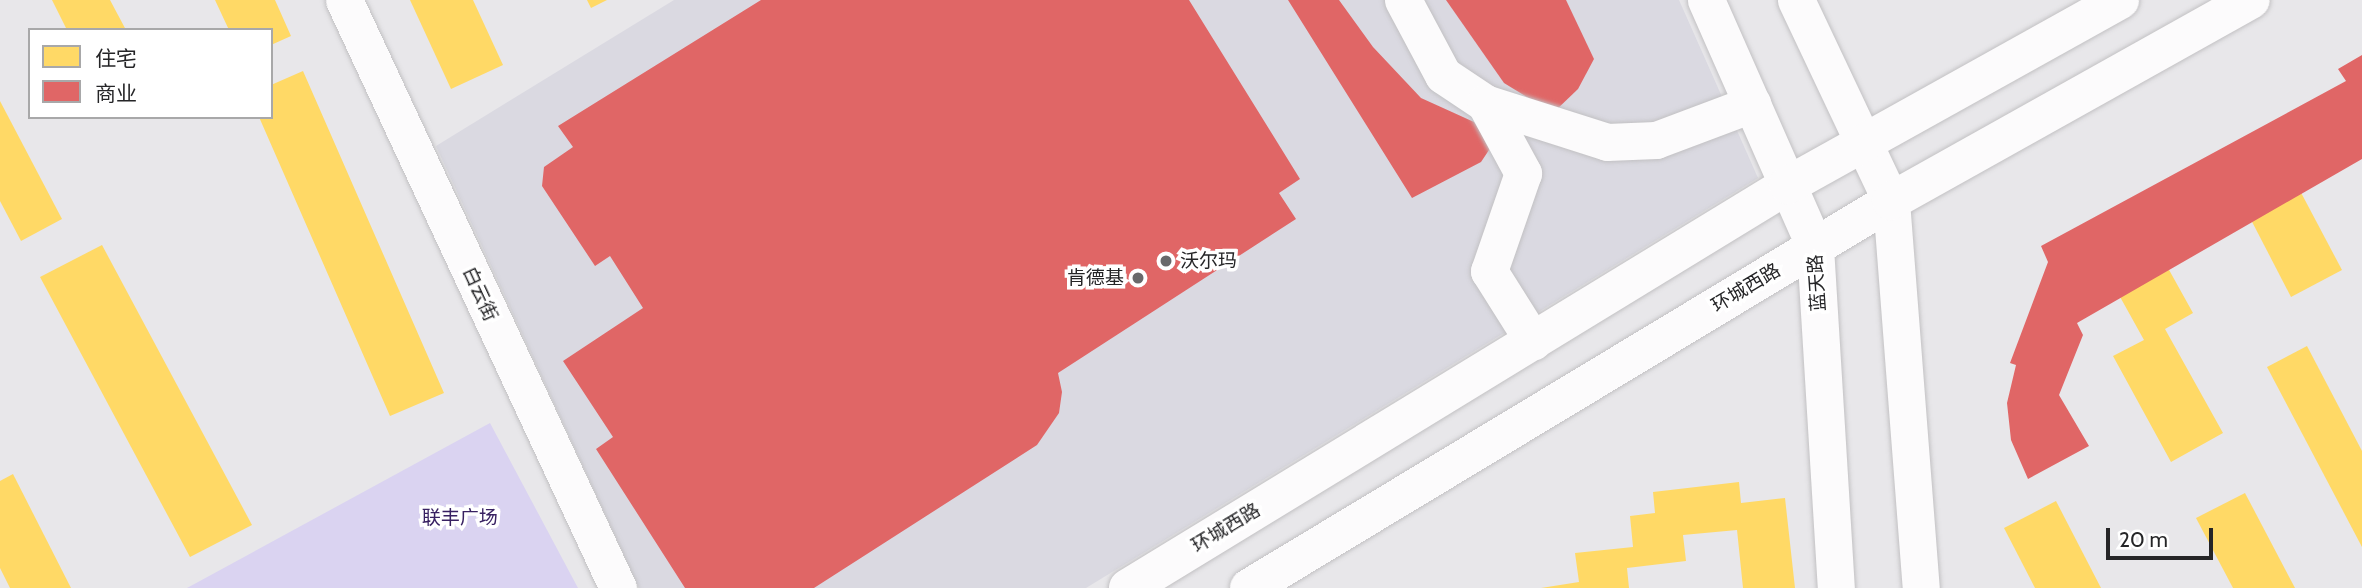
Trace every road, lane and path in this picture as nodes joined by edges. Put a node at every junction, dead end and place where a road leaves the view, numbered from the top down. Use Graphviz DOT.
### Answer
graph roads {
  1 [pos="344,0"];
  2 [pos="1404,0"];
  3 [pos="1706,0"];
  4 [pos="1796,0"];
  5 [pos="2120,0"];
  6 [pos="2250,0"];
  7 [pos="1485,103"];
  8 [pos="1752,104"];
  9 [pos="1864,143"];
  10 [pos="1788,185"];
  11 [pos="1891,201"];
  12 [pos="1815,247"];
  13 [pos="1533,341"];
  14 [pos="618,588"];
  15 [pos="1128,588"];
  16 [pos="1249,588"];
  17 [pos="1836,588"];
  18 [pos="1921,588"];
  1 -- 14 [label="street, 白云街"];
  2 -- 7 [label="street"];
  3 -- 8 [label="street, 蓝天路"];
  4 -- 9 [label="street"];
  5 -- 9 [label="main road, 环城西路"];
  6 -- 11 [label="main road, 环城西路"];
  7 -- 8 [label="street"];
  7 -- 13 [label="street"];
  8 -- 10 [label="street, 蓝天路"];
  9 -- 10 [label="main road, 环城西路"];
  9 -- 11 [label="street"];
  10 -- 12 [label="street, 蓝天路"];
  10 -- 13 [label="main road, 环城西路"];
  11 -- 12 [label="main road, 环城西路"];
  11 -- 18 [label="street"];
  12 -- 16 [label="main road, 环城西路"];
  12 -- 17 [label="street, 蓝天路"];
  13 -- 15 [label="main road, 环城西路"];
}
